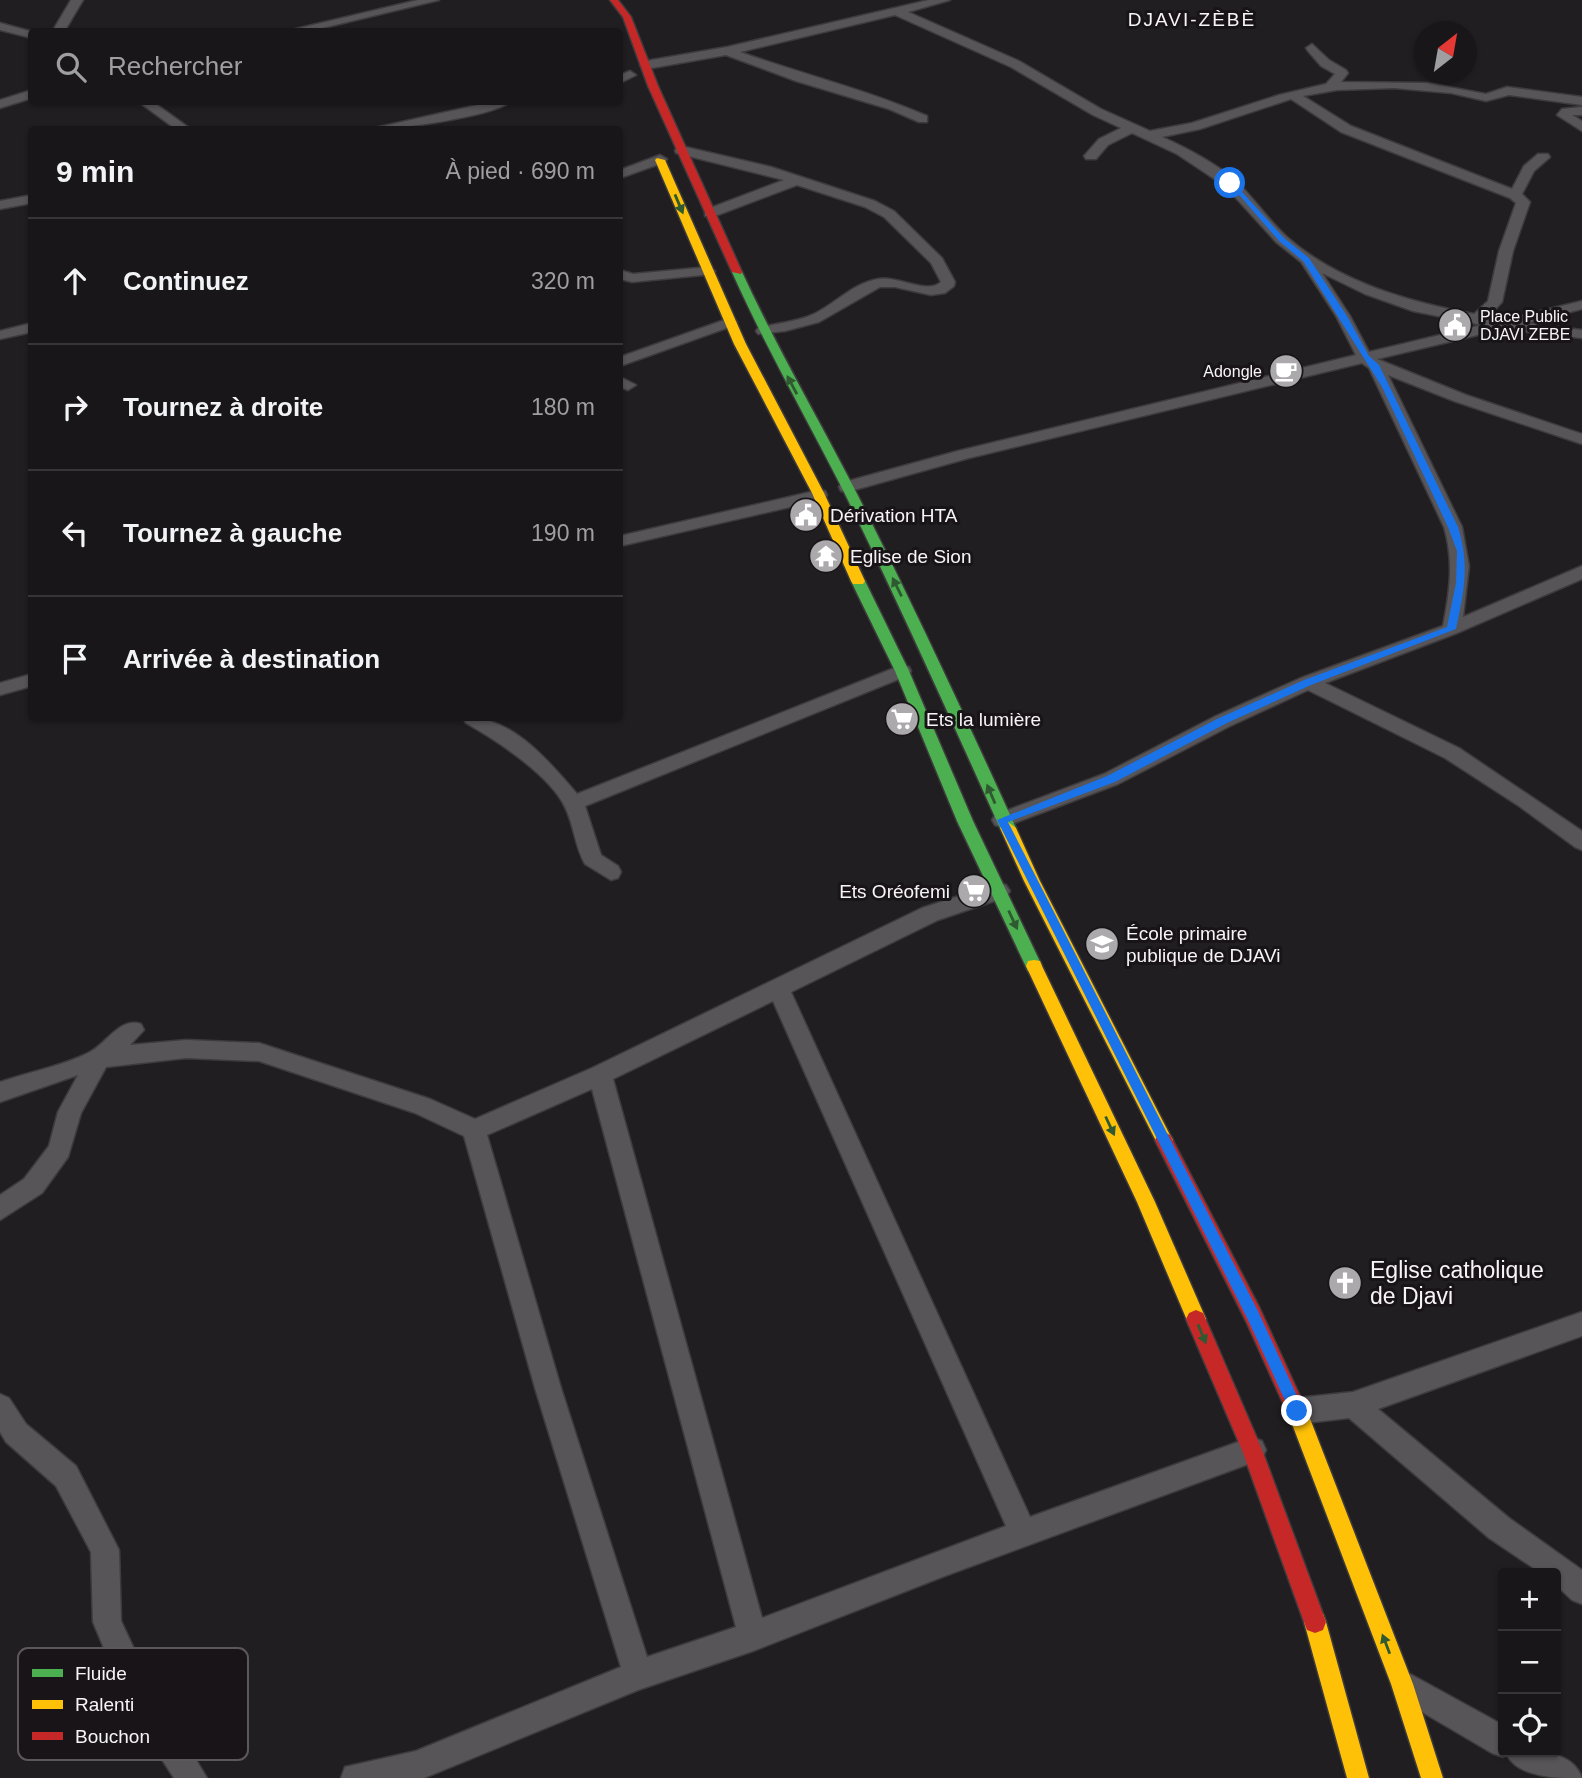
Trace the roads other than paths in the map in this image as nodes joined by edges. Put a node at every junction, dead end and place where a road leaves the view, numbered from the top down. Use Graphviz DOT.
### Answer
graph roads {
  1 [pos="77,0"];
  2 [pos="433,0"];
  3 [pos="614,0"];
  4 [pos="939,1"];
  5 [pos="896,11"];
  6 [pos="923,23"];
  7 [pos="0,26"];
  8 [pos="60,28"];
  9 [pos="306,28"];
  10 [pos="28,34"];
  11 [pos="1312,48"];
  12 [pos="727,51"];
  13 [pos="623,57"];
  14 [pos="646,65"];
  15 [pos="625,77"];
  16 [pos="1330,87"];
  17 [pos="637,94"];
  18 [pos="28,95"];
  19 [pos="1294,96"];
  20 [pos="0,104"];
  21 [pos="1582,104"];
  22 [pos="149,105"];
  23 [pos="492,105"];
  24 [pos="923,120"];
  25 [pos="180,126"];
  26 [pos="393,126"];
  27 [pos="1133,127"];
  28 [pos="1582,127"];
  29 [pos="1151,135"];
  30 [pos="681,150"];
  31 [pos="657,152"];
  32 [pos="1091,156"];
  33 [pos="1544,157"];
  34 [pos="623,172"];
  35 [pos="797,180"];
  36 [pos="1515,195"];
  37 [pos="28,200"];
  38 [pos="0,205"];
  39 [pos="710,213"];
  40 [pos="1306,259"];
  41 [pos="708,271"];
  42 [pos="624,277"];
  43 [pos="1582,305"];
  44 [pos="1478,319"];
  45 [pos="730,322"];
  46 [pos="1502,324"];
  47 [pos="28,328"];
  48 [pos="763,331"];
  49 [pos="1582,334"];
  50 [pos="0,335"];
  51 [pos="623,361"];
  52 [pos="1370,361"];
  53 [pos="1582,439"];
  54 [pos="847,487"];
  55 [pos="819,495"];
  56 [pos="623,540"];
  57 [pos="1582,572"];
  58 [pos="1451,629"];
  59 [pos="902,671"];
  60 [pos="28,681"];
  61 [pos="1308,682"];
  62 [pos="0,689"];
  63 [pos="478,721"];
  64 [pos="574,803"];
  65 [pos="1002,820"];
  66 [pos="1582,842"];
  67 [pos="611,872"];
  68 [pos="999,891"];
  69 [pos="778,988"];
  70 [pos="133,1030"];
  71 [pos="99,1058"];
  72 [pos="600,1075"];
  73 [pos="0,1092"];
  74 [pos="474,1130"];
  75 [pos="0,1209"];
  76 [pos="1582,1324"];
  77 [pos="1353,1405"];
  78 [pos="0,1407"];
  79 [pos="1297,1411"];
  80 [pos="1252,1450"];
  81 [pos="1023,1534"];
  82 [pos="1582,1590"];
  83 [pos="753,1636"];
  84 [pos="118,1648"];
  85 [pos="638,1675"];
  86 [pos="1402,1684"];
  87 [pos="1498,1739"];
  88 [pos="1530,1757"];
  89 [pos="180,1760"];
  90 [pos="192,1778"];
  91 [pos="356,1778"];
  92 [pos="1359,1778"];
  93 [pos="1432,1778"];
  94 [pos="1567,1778"];
  1 -- 8 [label="street"];
  2 -- 9 [label="street"];
  3 -- 14 [label="main road"];
  4 -- 5 [label="street"];
  4 -- 6 [label="street"];
  5 -- 6 [label="street"];
  5 -- 12 [label="street"];
  6 -- 27 [label="street"];
  7 -- 10 [label="street"];
  11 -- 16 [label="street"];
  12 -- 14 [label="street"];
  12 -- 24 [label="street"];
  13 -- 15 [label="main road"];
  14 -- 30 [label="main road"];
  15 -- 17 [label="main road"];
  16 -- 19 [label="street"];
  16 -- 21 [label="street"];
  18 -- 20 [label="street"];
  19 -- 29 [label="street"];
  19 -- 36 [label="street"];
  21 -- 28 [label="street"];
  22 -- 25 [label="street"];
  23 -- 26 [label="street"];
  27 -- 29 [label="street"];
  27 -- 32 [label="street"];
  29 -- 40 [label="street"];
  30 -- 35 [label="street"];
  30 -- 39 [label="main road"];
  31 -- 34 [label="street"];
  31 -- 41 [label="main road, one-way"];
  33 -- 36 [label="street"];
  35 -- 39 [label="street"];
  35 -- 48 [label="street"];
  36 -- 44 [label="street"];
  37 -- 38 [label="street"];
  39 -- 48 [label="main road"];
  40 -- 44 [label="street"];
  40 -- 52 [label="street"];
  41 -- 42 [label="street"];
  41 -- 45 [label="main road"];
  43 -- 46 [label="street"];
  44 -- 46 [label="street"];
  45 -- 51 [label="street"];
  45 -- 55 [label="main road"];
  46 -- 49 [label="street"];
  46 -- 52 [label="street"];
  47 -- 50 [label="street"];
  54 -- 48 [label="main road, one-way"];
  52 -- 53 [label="street"];
  52 -- 54 [label="street"];
  52 -- 58 [label="street"];
  65 -- 54 [label="main road, one-way"];
  55 -- 56 [label="street"];
  55 -- 59 [label="main road"];
  57 -- 58 [label="street"];
  58 -- 61 [label="street"];
  59 -- 64 [label="street"];
  59 -- 68 [label="main road"];
  60 -- 62 [label="street"];
  61 -- 65 [label="street"];
  61 -- 66 [label="street"];
  63 -- 64 [label="street"];
  64 -- 67 [label="street"];
  65 -- 79 [label="main road"];
  68 -- 69 [label="street"];
  68 -- 80 [label="main road, one-way"];
  69 -- 72 [label="street"];
  69 -- 81 [label="street"];
  70 -- 71 [label="street"];
  71 -- 73 [label="street"];
  71 -- 74 [label="street"];
  71 -- 75 [label="street"];
  72 -- 74 [label="street"];
  72 -- 83 [label="street"];
  74 -- 85 [label="street"];
  76 -- 77 [label="street"];
  77 -- 79 [label="street"];
  77 -- 82 [label="street"];
  78 -- 84 [label="street"];
  86 -- 79 [label="main road, one-way"];
  80 -- 81 [label="street"];
  80 -- 92 [label="main road"];
  81 -- 83 [label="street"];
  83 -- 85 [label="street"];
  85 -- 91 [label="street"];
  86 -- 87 [label="street"];
  86 -- 93 [label="main road"];
  88 -- 94 [label="street"];
  89 -- 90 [label="street"];
}
